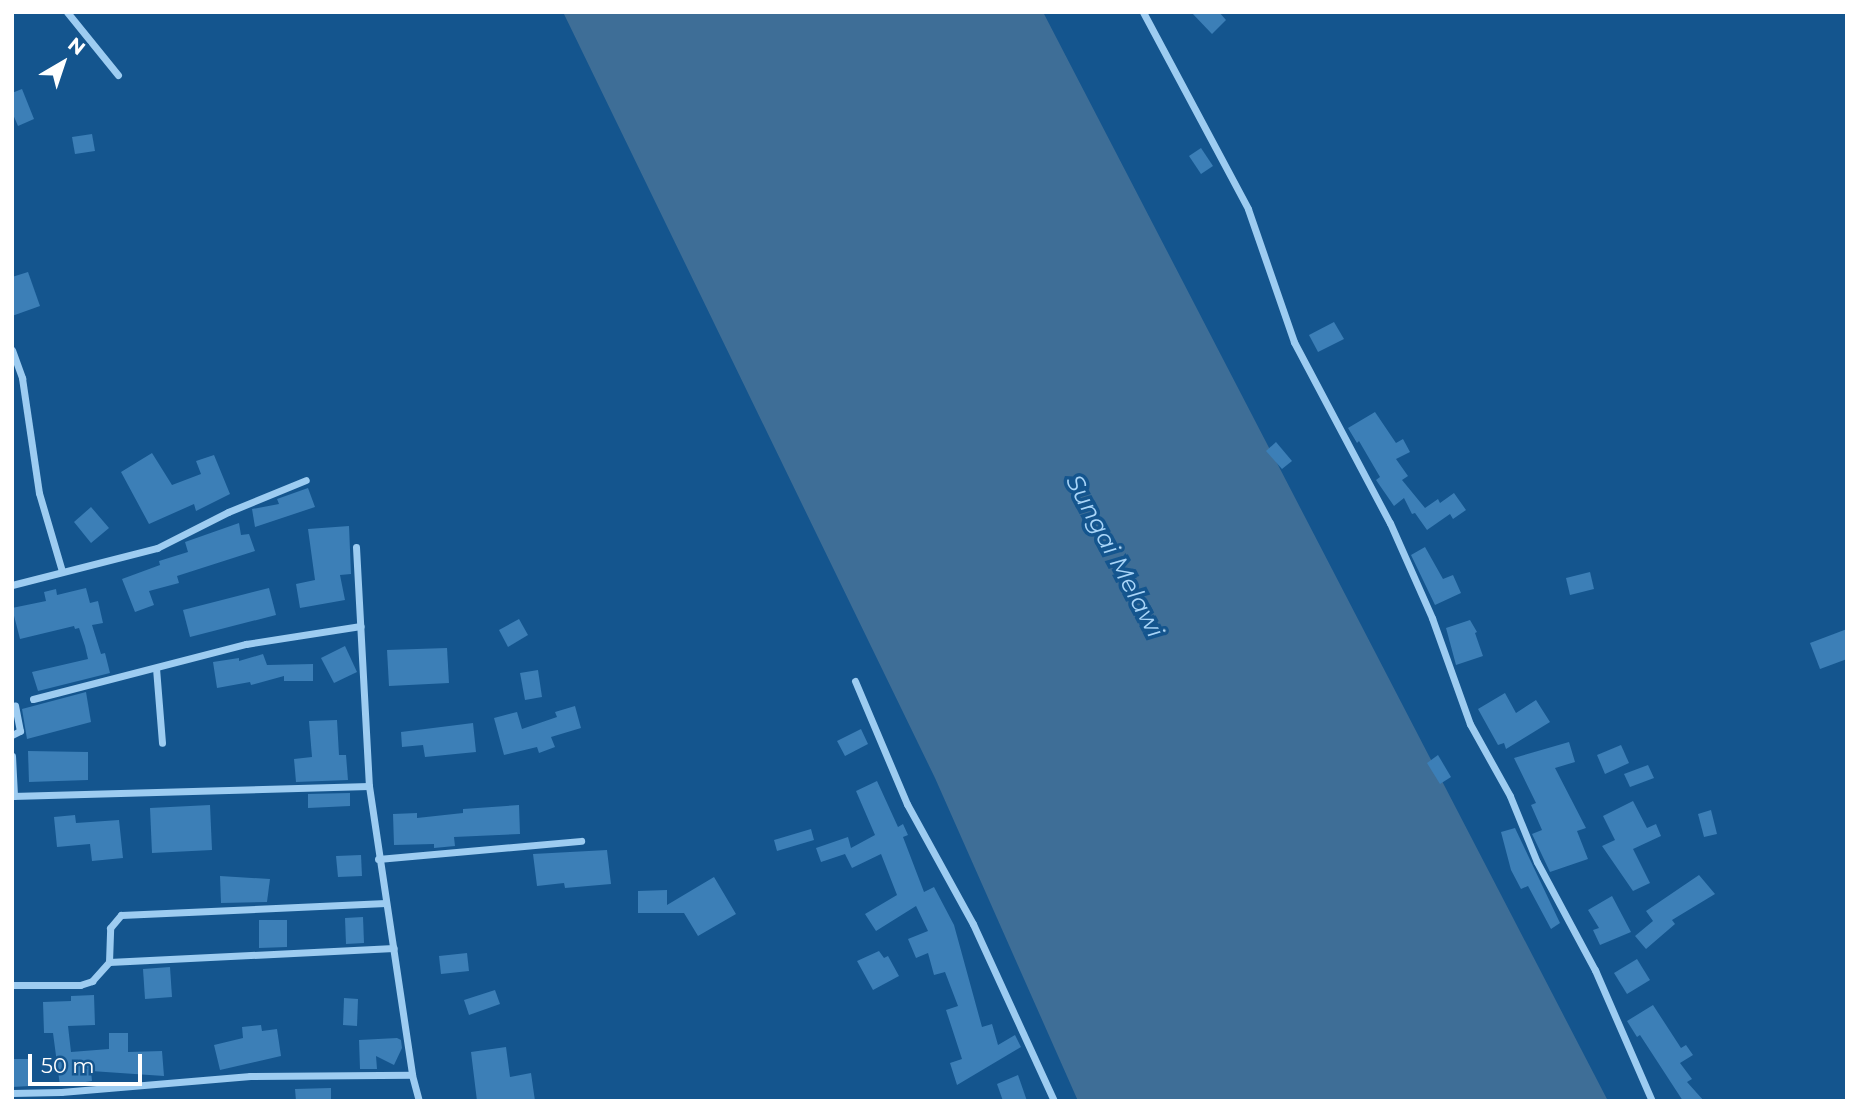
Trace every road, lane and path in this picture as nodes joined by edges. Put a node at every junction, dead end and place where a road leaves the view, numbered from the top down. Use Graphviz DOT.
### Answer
graph roads {
  1 [pos="66,12"];
  2 [pos="1143,12"];
  3 [pos="118,75"];
  4 [pos="12,350"];
  5 [pos="306,480"];
  6 [pos="356,547"];
  7 [pos="62,571"];
  8 [pos="12,585"];
  9 [pos="361,626"];
  10 [pos="156,668"];
  11 [pos="855,681"];
  12 [pos="33,699"];
  13 [pos="15,705"];
  14 [pos="12,735"];
  15 [pos="162,743"];
  16 [pos="12,756"];
  17 [pos="369,786"];
  18 [pos="13,796"];
  19 [pos="581,841"];
  20 [pos="378,859"];
  21 [pos="386,903"];
  22 [pos="394,948"];
  23 [pos="109,962"];
  24 [pos="12,985"];
  25 [pos="412,1075"];
  26 [pos="12,1093"];
  27 [pos="419,1101"];
  28 [pos="1054,1101"];
  29 [pos="1652,1101"];
  1 -- 3 [label="street"];
  2 -- 29 [label="street"];
  4 -- 7 [label="street"];
  5 -- 7 [label="street"];
  6 -- 9 [label="street"];
  7 -- 8 [label="street"];
  9 -- 10 [label="street"];
  9 -- 17 [label="street"];
  10 -- 12 [label="street"];
  10 -- 15 [label="street"];
  11 -- 28 [label="street"];
  13 -- 14 [label="street"];
  16 -- 18 [label="street"];
  17 -- 18 [label="street"];
  17 -- 20 [label="street"];
  19 -- 20 [label="street"];
  20 -- 21 [label="street"];
  21 -- 22 [label="street"];
  21 -- 23 [label="street"];
  22 -- 23 [label="street"];
  22 -- 25 [label="street"];
  23 -- 24 [label="street"];
  25 -- 26 [label="street"];
  25 -- 27 [label="street"];
}
